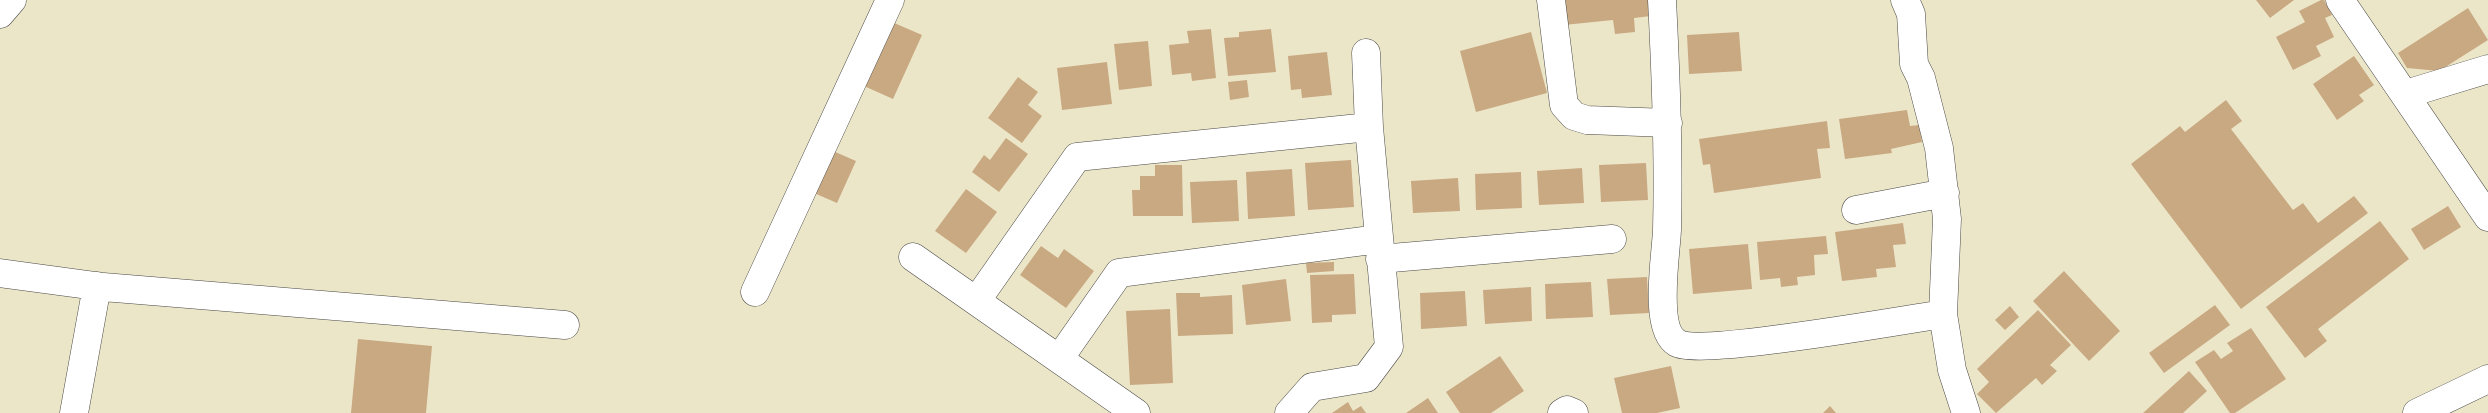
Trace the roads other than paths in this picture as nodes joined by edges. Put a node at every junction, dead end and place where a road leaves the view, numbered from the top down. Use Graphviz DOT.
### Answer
graph roads {
  1 [pos="12,0"];
  2 [pos="890,0"];
  3 [pos="1551,0"];
  4 [pos="1662,0"];
  5 [pos="1905,0"];
  6 [pos="2340,0"];
  7 [pos="0,14"];
  8 [pos="1366,53"];
  9 [pos="2488,68"];
  10 [pos="2406,94"];
  11 [pos="1668,123"];
  12 [pos="1369,127"];
  13 [pos="1945,193"];
  14 [pos="1856,210"];
  15 [pos="2488,216"];
  16 [pos="1612,239"];
  17 [pos="1379,249"];
  18 [pos="913,257"];
  19 [pos="0,273"];
  20 [pos="97,286"];
  21 [pos="756,292"];
  22 [pos="977,300"];
  23 [pos="1943,314"];
  24 [pos="565,325"];
  25 [pos="1059,359"];
  26 [pos="2488,379"];
  27 [pos="74,413"];
  28 [pos="1136,413"];
  29 [pos="1289,413"];
  30 [pos="1562,413"];
  31 [pos="1574,413"];
  32 [pos="1966,413"];
  33 [pos="2417,413"];
  1 -- 7 [label="street"];
  2 -- 21 [label="street"];
  3 -- 11 [label="street"];
  4 -- 11 [label="street"];
  5 -- 13 [label="street"];
  6 -- 10 [label="street"];
  8 -- 12 [label="street"];
  9 -- 10 [label="street"];
  10 -- 15 [label="street"];
  11 -- 23 [label="street"];
  12 -- 17 [label="street"];
  12 -- 22 [label="street"];
  13 -- 14 [label="street"];
  13 -- 23 [label="street"];
  16 -- 17 [label="street"];
  17 -- 25 [label="street"];
  17 -- 29 [label="street"];
  18 -- 22 [label="street"];
  19 -- 20 [label="street"];
  20 -- 24 [label="street"];
  20 -- 27 [label="street"];
  22 -- 25 [label="street"];
  23 -- 32 [label="street"];
  25 -- 28 [label="street"];
  26 -- 33 [label="street"];
  30 -- 31 [label="street"];
}
